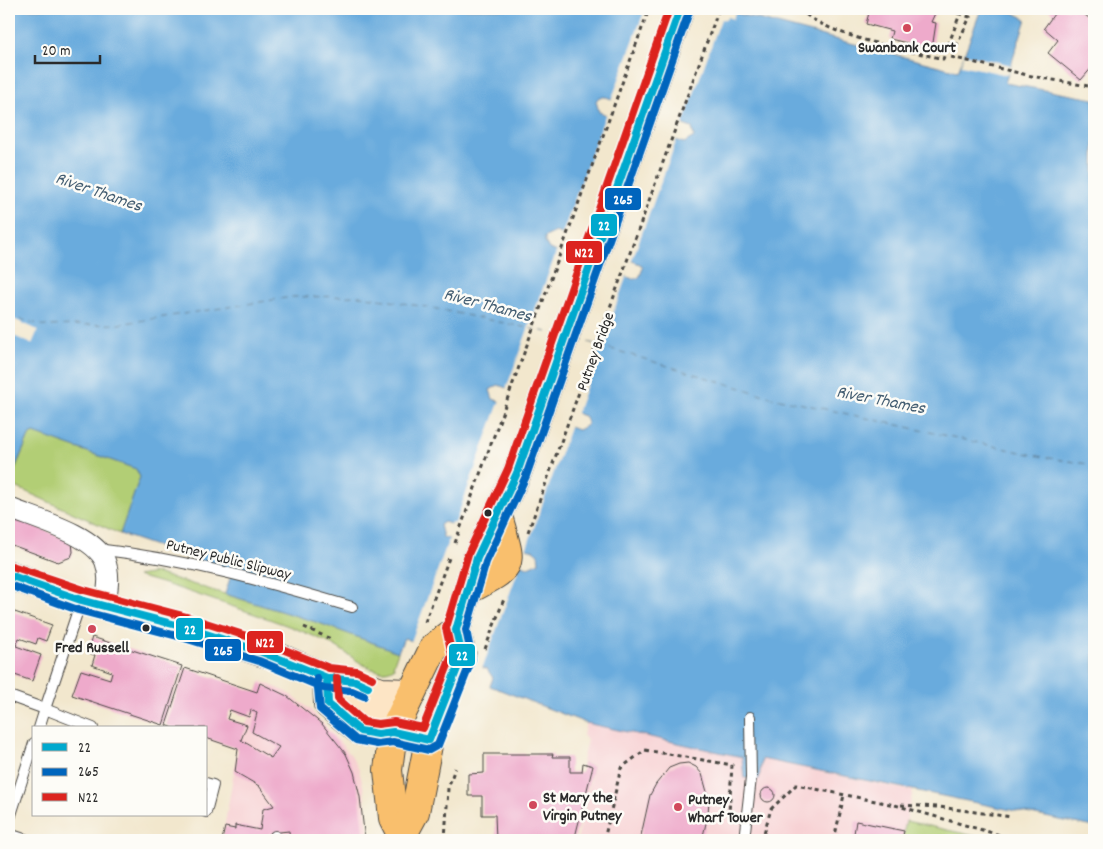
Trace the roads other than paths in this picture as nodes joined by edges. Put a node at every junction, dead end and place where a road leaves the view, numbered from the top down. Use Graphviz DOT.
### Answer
graph roads {
  1 [pos="680,9"];
  2 [pos="9,508"];
  3 [pos="96,549"];
  4 [pos="9,575"];
  5 [pos="93,604"];
  6 [pos="352,607"];
  7 [pos="456,630"];
  8 [pos="327,678"];
  9 [pos="415,684"];
  10 [pos="9,696"];
  11 [pos="45,709"];
  12 [pos="750,717"];
  13 [pos="40,726"];
  14 [pos="88,726"];
  15 [pos="393,732"];
  16 [pos="429,740"];
  17 [pos="32,749"];
  18 [pos="208,784"];
  19 [pos="208,804"];
  20 [pos="9,821"];
  21 [pos="9,834"];
  22 [pos="402,838"];
  23 [pos="27,840"];
  24 [pos="744,840"];
  1 -- 7 [label="main road, Putney Bridge"];
  2 -- 3 [label="street"];
  3 -- 5 [label="street"];
  3 -- 6 [label="lane, Putney Public Slipway"];
  4 -- 5 [label="main road"];
  5 -- 8 [label="main road"];
  5 -- 11 [label="lane"];
  7 -- 9 [label="main road"];
  7 -- 16 [label="main road"];
  8 -- 9 [label="main road"];
  8 -- 15 [label="main road"];
  9 -- 15 [label="main road"];
  10 -- 11 [label="lane"];
  11 -- 13 [label="lane"];
  11 -- 14 [label="lane"];
  12 -- 24 [label="lane"];
  15 -- 16 [label="main road"];
  15 -- 22 [label="main road"];
  16 -- 22 [label="main road"];
  17 -- 20 [label="lane"];
  18 -- 19 [label="lane"];
  21 -- 23 [label="lane"];
}
